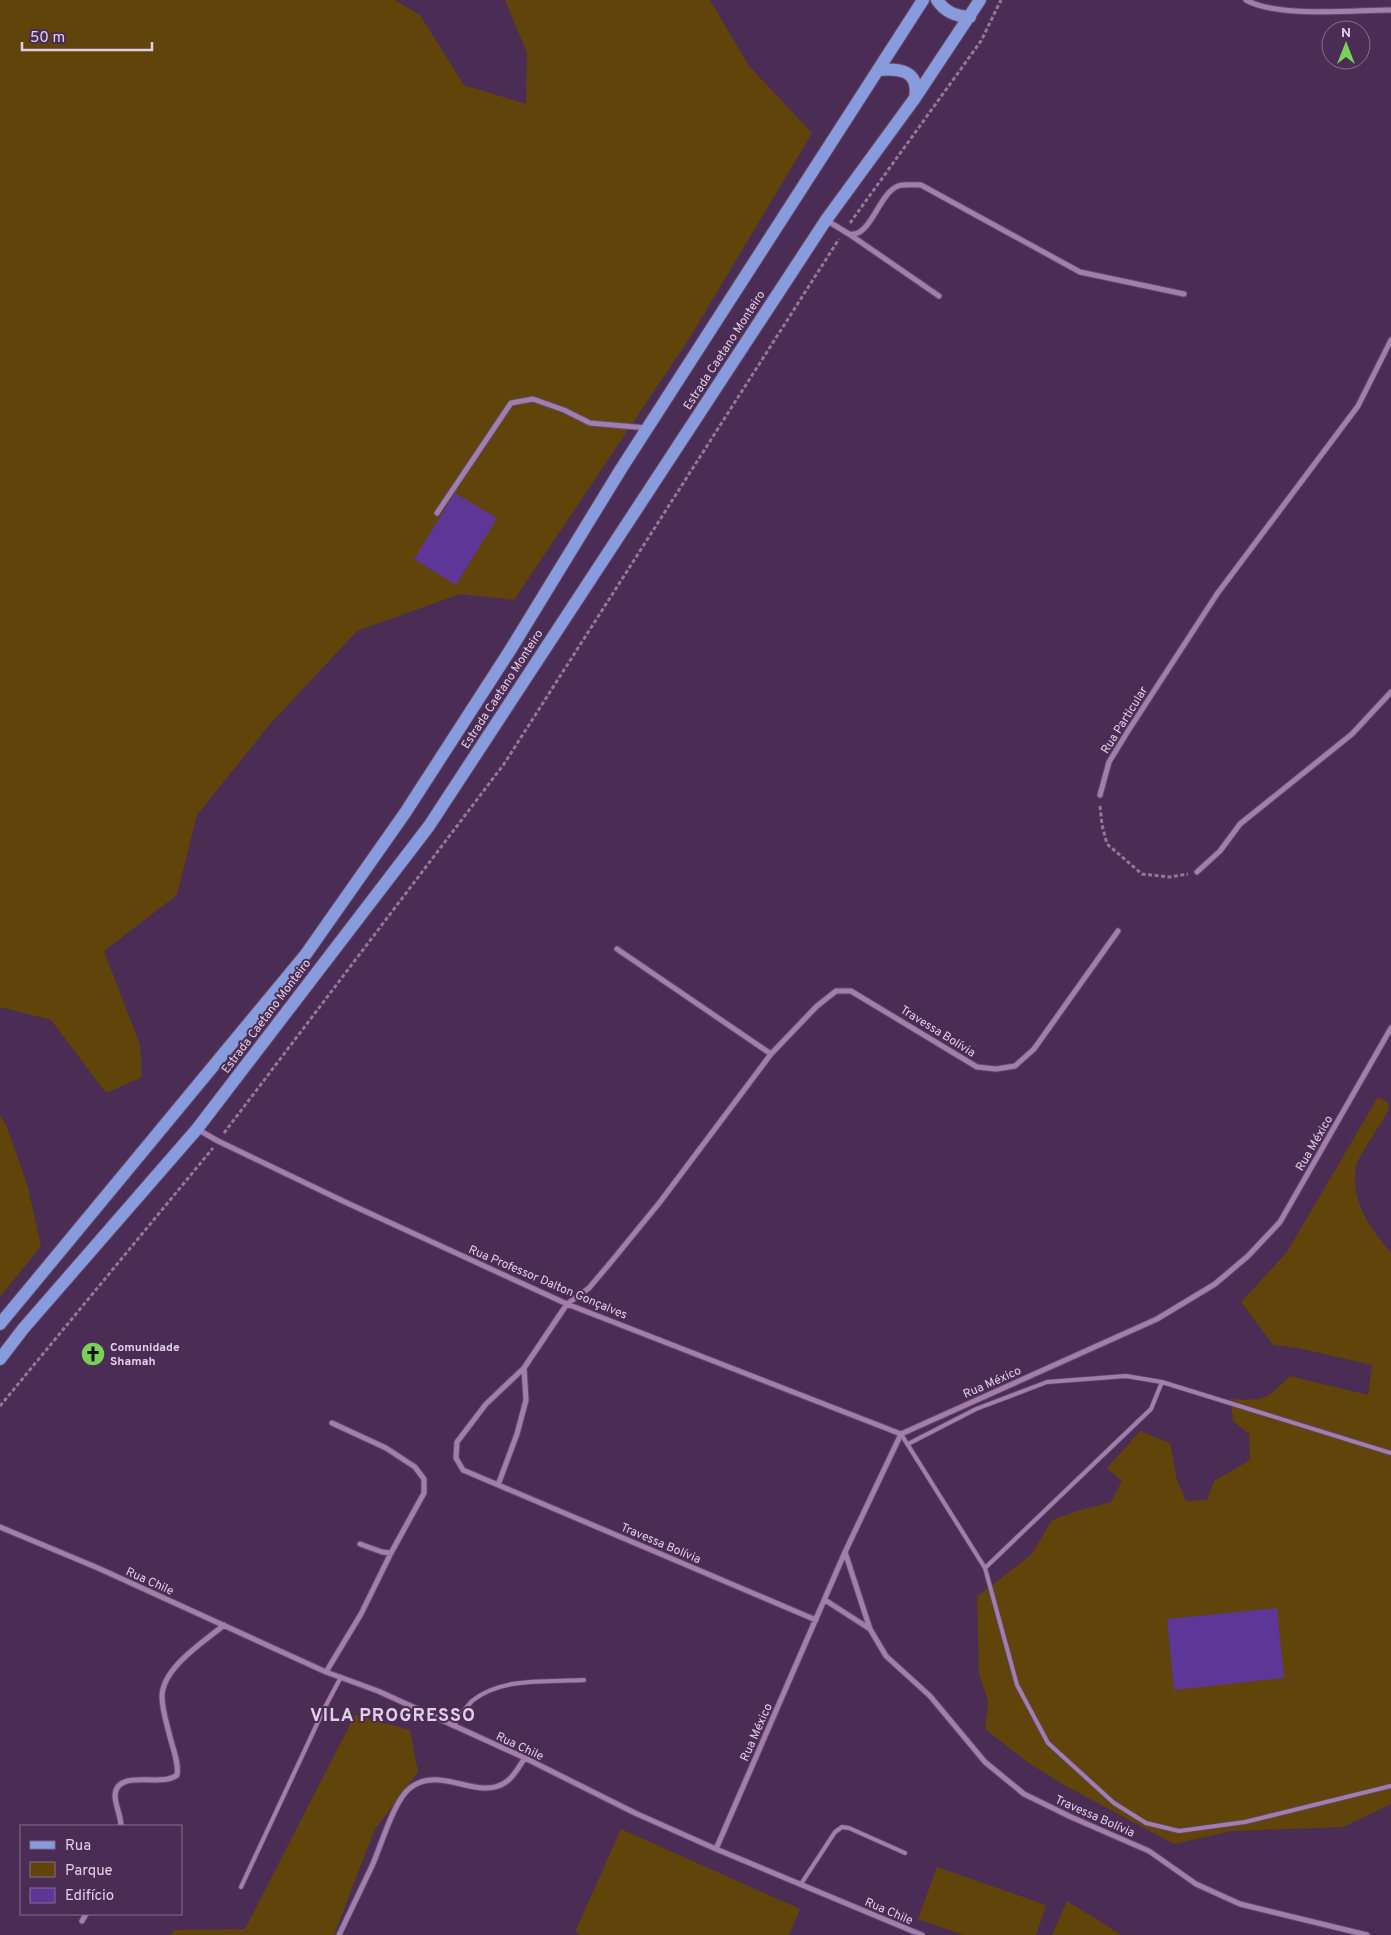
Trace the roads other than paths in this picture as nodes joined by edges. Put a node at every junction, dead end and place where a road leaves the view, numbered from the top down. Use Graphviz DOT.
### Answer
graph roads {
  1 [pos="923,0"];
  2 [pos="937,0"];
  3 [pos="980,0"];
  4 [pos="1246,0"];
  5 [pos="1391,10"];
  6 [pos="970,17"];
  7 [pos="878,70"];
  8 [pos="915,98"];
  9 [pos="826,220"];
  10 [pos="850,234"];
  11 [pos="1184,294"];
  12 [pos="939,296"];
  13 [pos="1391,340"];
  14 [pos="648,428"];
  15 [pos="437,513"];
  16 [pos="1391,692"];
  17 [pos="1100,795"];
  18 [pos="1197,872"];
  19 [pos="1118,931"];
  20 [pos="617,949"];
  21 [pos="1391,1028"];
  22 [pos="771,1054"];
  23 [pos="197,1128"];
  24 [pos="567,1304"];
  25 [pos="0,1324"];
  26 [pos="0,1358"];
  27 [pos="524,1368"];
  28 [pos="1162,1382"];
  29 [pos="332,1423"];
  30 [pos="901,1434"];
  31 [pos="908,1444"];
  32 [pos="1391,1453"];
  33 [pos="498,1485"];
  34 [pos="0,1527"];
  35 [pos="360,1544"];
  36 [pos="845,1552"];
  37 [pos="391,1553"];
  38 [pos="985,1568"];
  39 [pos="825,1600"];
  40 [pos="816,1620"];
  41 [pos="224,1625"];
  42 [pos="870,1629"];
  43 [pos="326,1672"];
  44 [pos="341,1677"];
  45 [pos="584,1680"];
  46 [pos="453,1726"];
  47 [pos="525,1758"];
  48 [pos="1391,1786"];
  49 [pos="121,1825"];
  50 [pos="716,1849"];
  51 [pos="905,1853"];
  52 [pos="801,1884"];
  53 [pos="241,1887"];
  54 [pos="85,1915"];
  55 [pos="82,1921"];
  56 [pos="339,1935"];
  57 [pos="922,1935"];
  58 [pos="1367,1935"];
  1 -- 7 [label="main road, Estrada Caetano Monteiro"];
  2 -- 6 [label="main road"];
  3 -- 6 [label="main road, Estrada Caetano Monteiro"];
  4 -- 5 [label="street"];
  6 -- 8 [label="main road, Estrada Caetano Monteiro"];
  7 -- 8 [label="main road"];
  7 -- 14 [label="main road, Estrada Caetano Monteiro"];
  8 -- 9 [label="main road, Estrada Caetano Monteiro"];
  9 -- 10 [label="street"];
  9 -- 23 [label="main road, Estrada Caetano Monteiro"];
  10 -- 11 [label="street"];
  10 -- 12 [label="street"];
  13 -- 17 [label="street, Rua Particular"];
  14 -- 15 [label="street"];
  14 -- 25 [label="main road, Estrada Caetano Monteiro"];
  16 -- 18 [label="street"];
  19 -- 22 [label="street, Travessa Bolívia"];
  20 -- 22 [label="street"];
  21 -- 30 [label="street, Rua México"];
  22 -- 24 [label="street, Travessa Bolívia"];
  23 -- 24 [label="street, Rua Professor Dalton Gonçalves"];
  23 -- 26 [label="main road, Estrada Caetano Monteiro"];
  24 -- 27 [label="street, Travessa Bolívia"];
  24 -- 30 [label="street, Rua Professor Dalton Gonçalves"];
  27 -- 33 [label="street"];
  27 -- 33 [label="street, Travessa Bolívia"];
  28 -- 31 [label="lane"];
  28 -- 32 [label="lane"];
  28 -- 38 [label="lane"];
  29 -- 37 [label="street"];
  30 -- 31 [label="lane"];
  30 -- 36 [label="street, Rua México"];
  31 -- 38 [label="lane"];
  33 -- 40 [label="street, Travessa Bolívia"];
  34 -- 41 [label="street, Rua Chile"];
  35 -- 37 [label="street"];
  36 -- 39 [label="street, Rua México"];
  36 -- 42 [label="street, Travessa Bolívia"];
  37 -- 43 [label="street"];
  38 -- 48 [label="lane"];
  39 -- 40 [label="street, Rua México"];
  39 -- 42 [label="street, Travessa Bolívia"];
  40 -- 50 [label="street, Rua México"];
  41 -- 43 [label="street, Rua Chile"];
  41 -- 49 [label="street"];
  42 -- 58 [label="street, Travessa Bolívia"];
  43 -- 44 [label="street, Rua Chile"];
  44 -- 46 [label="street, Rua Chile"];
  44 -- 53 [label="lane"];
  45 -- 46 [label="lane"];
  46 -- 47 [label="street, Rua Chile"];
  47 -- 50 [label="street, Rua Chile"];
  47 -- 56 [label="street"];
  50 -- 52 [label="street, Rua Chile"];
  51 -- 52 [label="lane"];
  52 -- 57 [label="street, Rua Chile"];
  54 -- 55 [label="street"];
}
